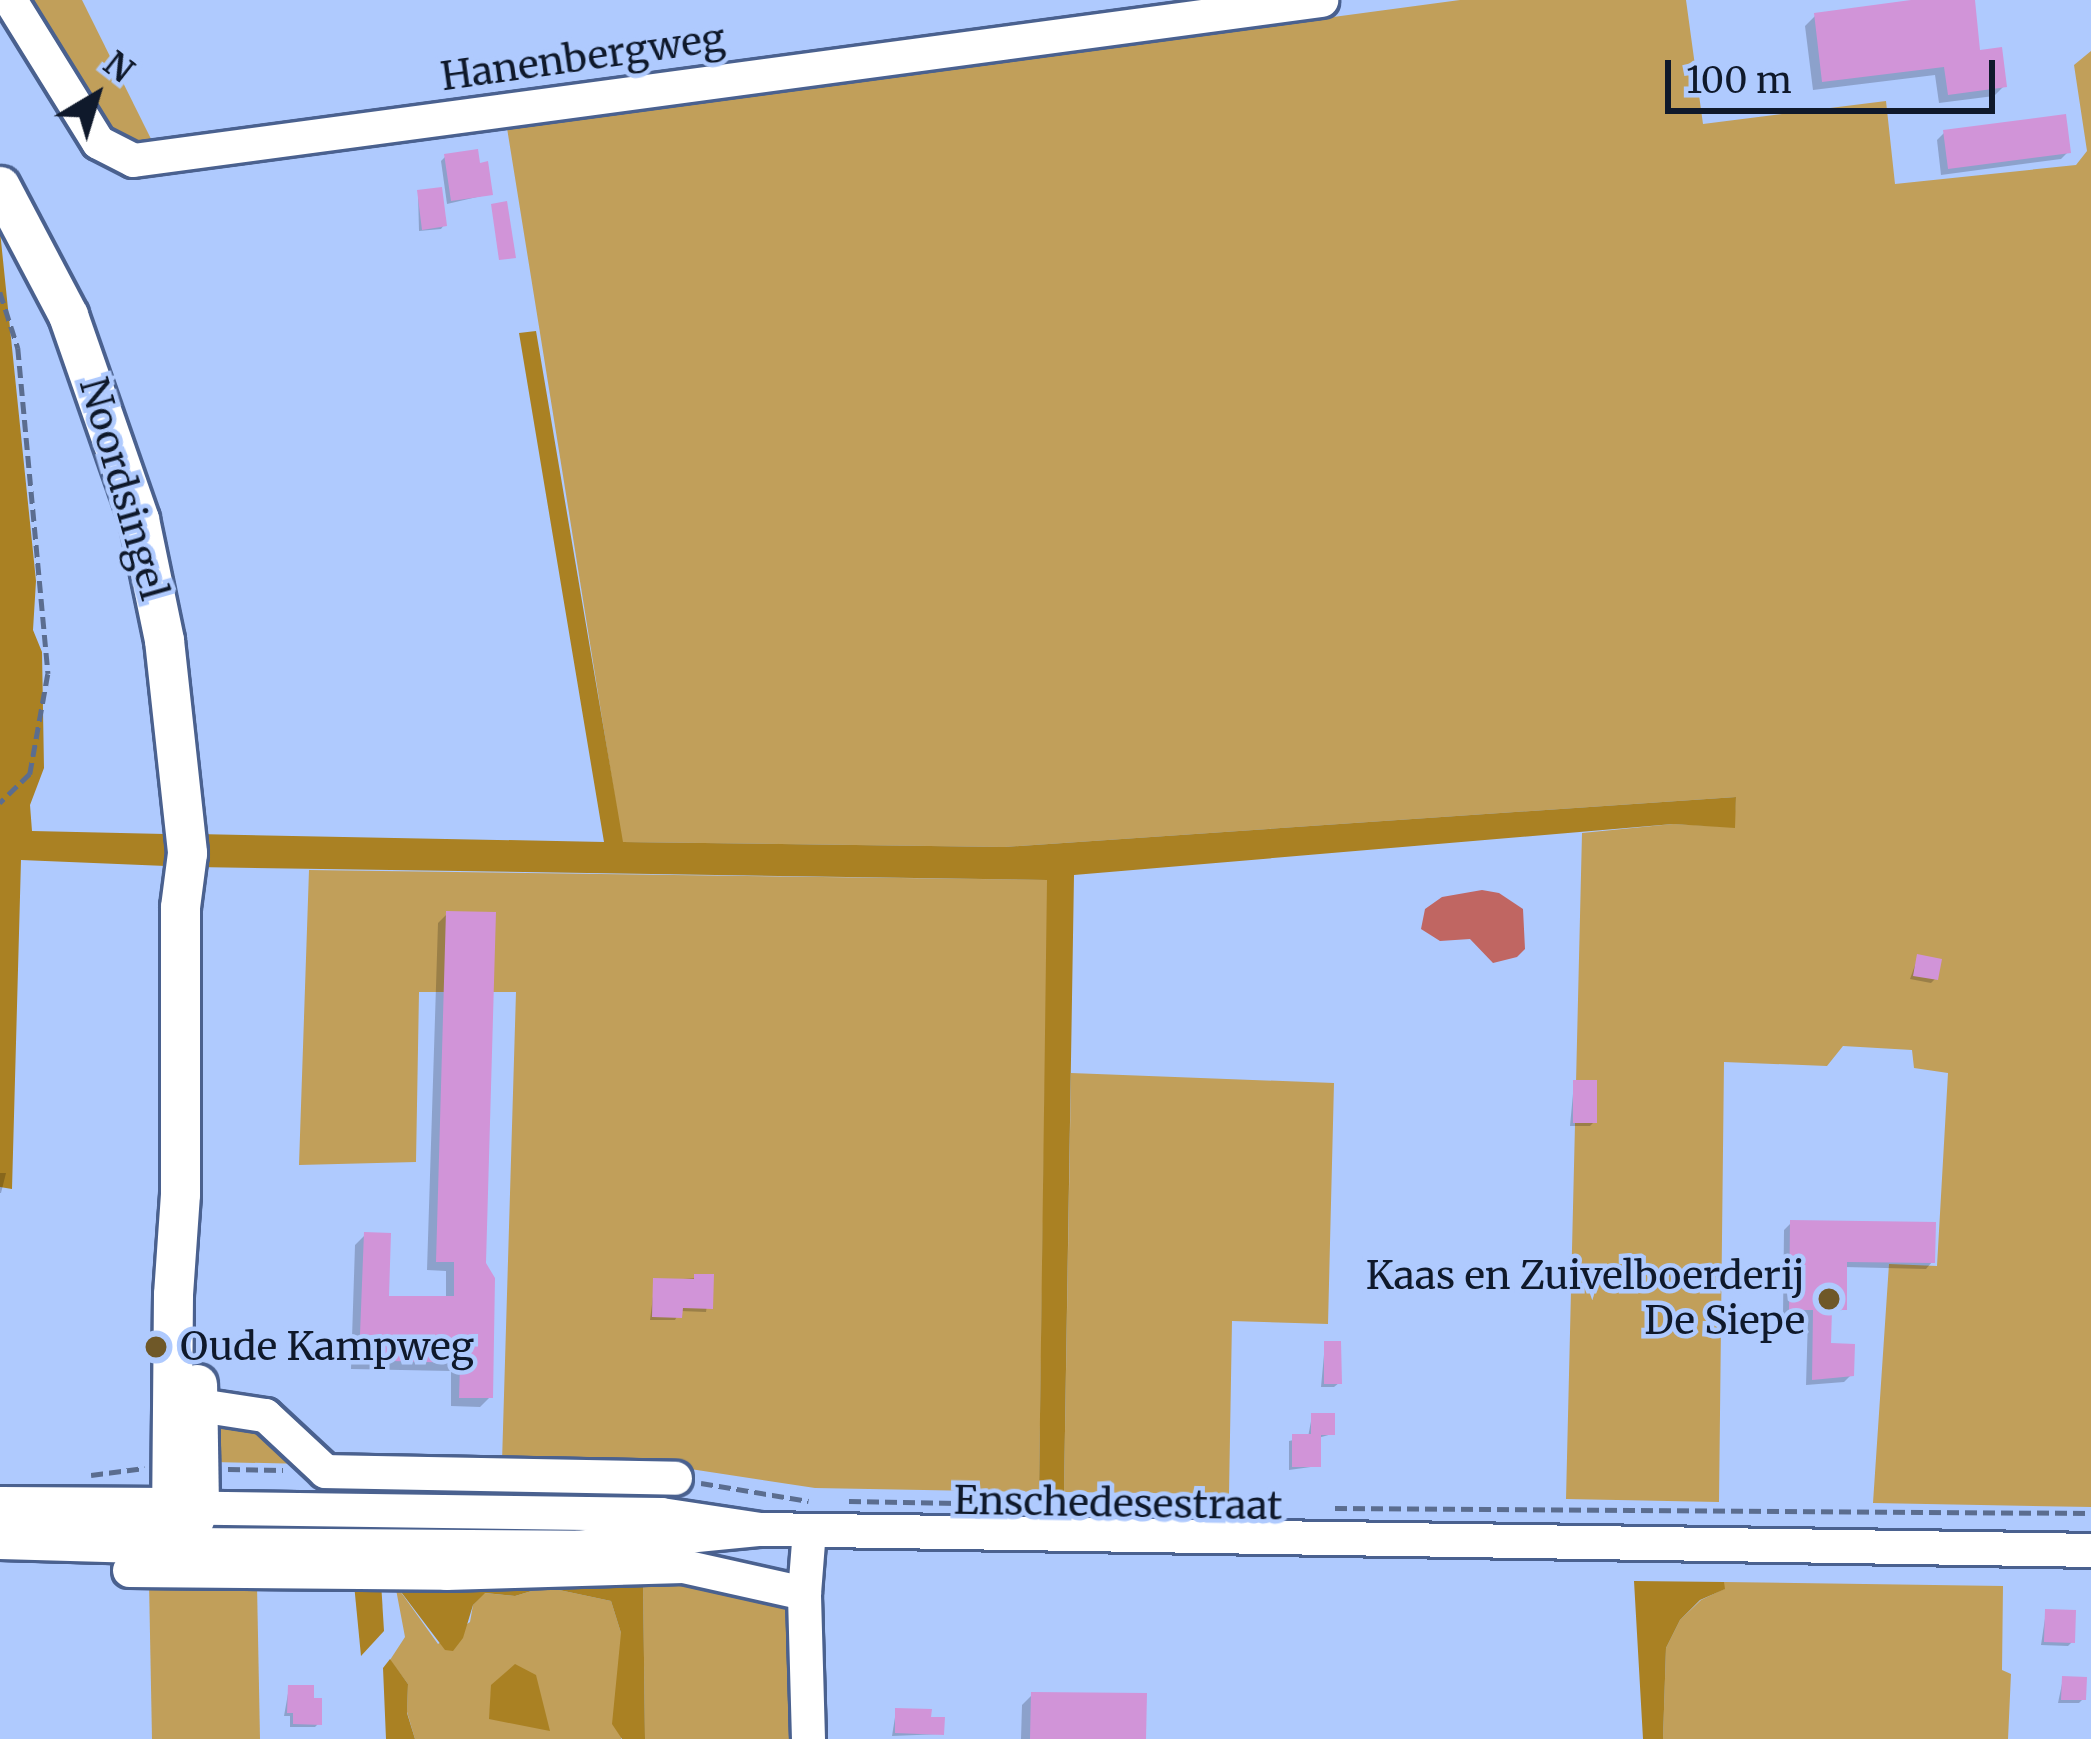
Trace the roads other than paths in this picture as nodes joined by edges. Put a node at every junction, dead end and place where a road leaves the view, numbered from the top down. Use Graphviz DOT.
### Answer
graph roads {
  1 [pos="10,0"];
  2 [pos="1322,0"];
  3 [pos="0,186"];
  4 [pos="184,1401"];
  5 [pos="675,1478"];
  6 [pos="0,1506"];
  7 [pos="809,1515"];
  8 [pos="185,1519"];
  9 [pos="0,1539"];
  10 [pos="2091,1550"];
  11 [pos="129,1570"];
  12 [pos="804,1593"];
  13 [pos="808,1739"];
  1 -- 2 [label="street, Hanenbergweg"];
  3 -- 4 [label="main road, Noordsingel"];
  4 -- 5 [label="street"];
  4 -- 8 [label="main road, Noordsingel"];
  6 -- 8 [label="main road, Enschedesestraat"];
  7 -- 8 [label="street, Enschedesestraat"];
  7 -- 10 [label="street, Enschedesestraat"];
  7 -- 12 [label="street"];
  8 -- 9 [label="main road, Enschedesestraat"];
  11 -- 12 [label="street"];
  12 -- 13 [label="street"];
}
